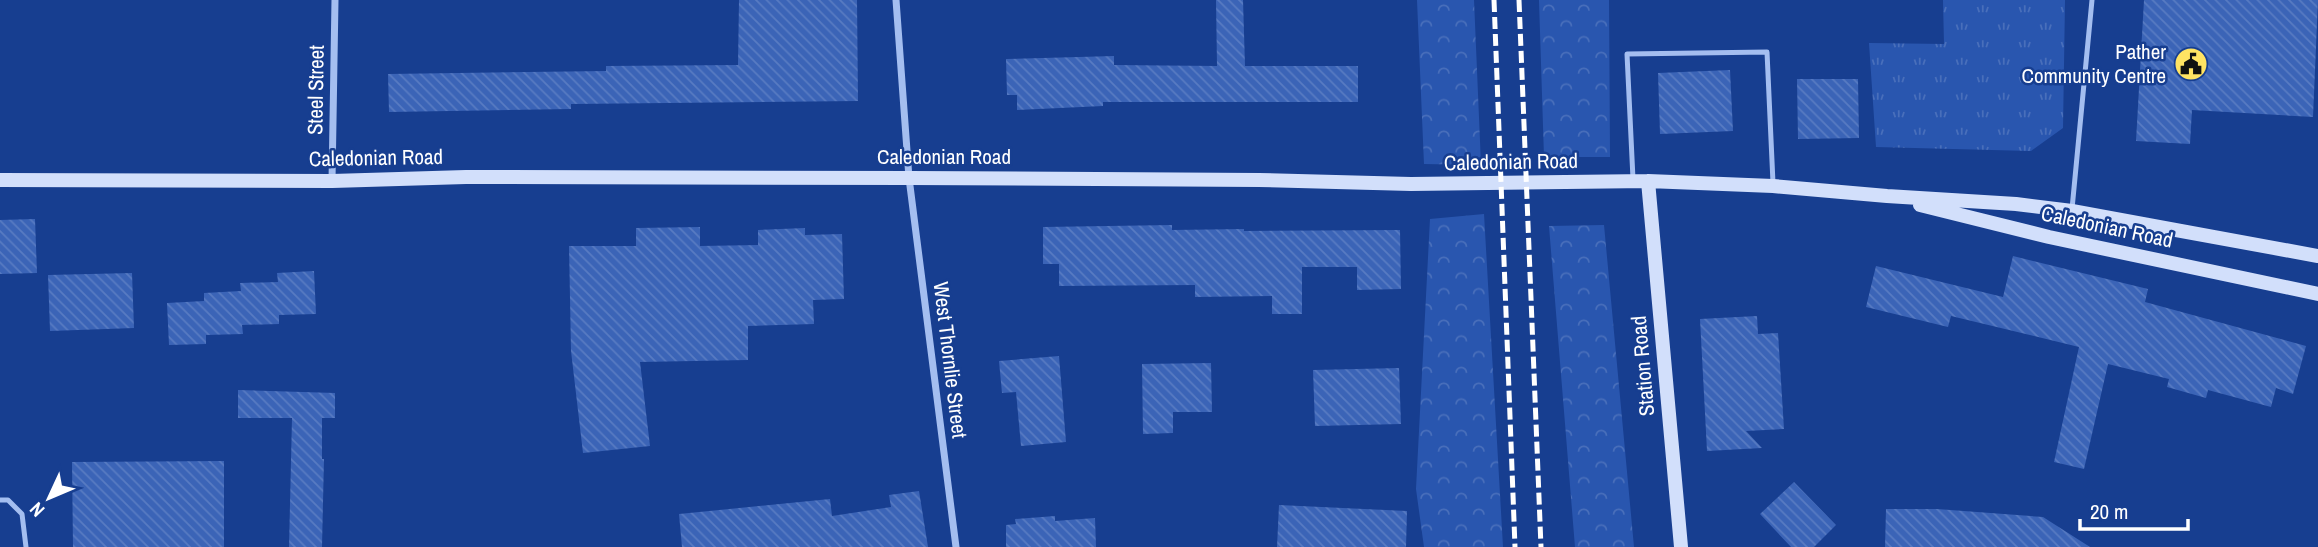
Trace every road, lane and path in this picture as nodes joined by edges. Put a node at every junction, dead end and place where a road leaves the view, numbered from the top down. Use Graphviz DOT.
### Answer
graph roads {
  1 [pos="335,0"];
  2 [pos="896,0"];
  3 [pos="2092,0"];
  4 [pos="909,178"];
  5 [pos="0,180"];
  6 [pos="332,181"];
  7 [pos="1641,181"];
  8 [pos="1773,186"];
  9 [pos="1887,197"];
  10 [pos="2072,211"];
  11 [pos="2318,256"];
  12 [pos="2318,294"];
  13 [pos="0,500"];
  14 [pos="26,547"];
  15 [pos="956,547"];
  16 [pos="1681,547"];
  1 -- 6 [label="street, Steel Street"];
  2 -- 4 [label="street, West Thornlie Street"];
  3 -- 10 [label="lane"];
  4 -- 6 [label="main road, Caledonian Road"];
  4 -- 7 [label="main road, Caledonian Road"];
  4 -- 15 [label="street, West Thornlie Street"];
  5 -- 6 [label="main road, Caledonian Road"];
  7 -- 8 [label="main road, Caledonian Road"];
  7 -- 8 [label="lane"];
  7 -- 16 [label="main road, Station Road"];
  8 -- 9 [label="main road, Caledonian Road"];
  9 -- 10 [label="main road, Caledonian Road"];
  9 -- 12 [label="main road, Caledonian Road"];
  10 -- 11 [label="main road, Caledonian Road"];
  13 -- 14 [label="lane"];
}
